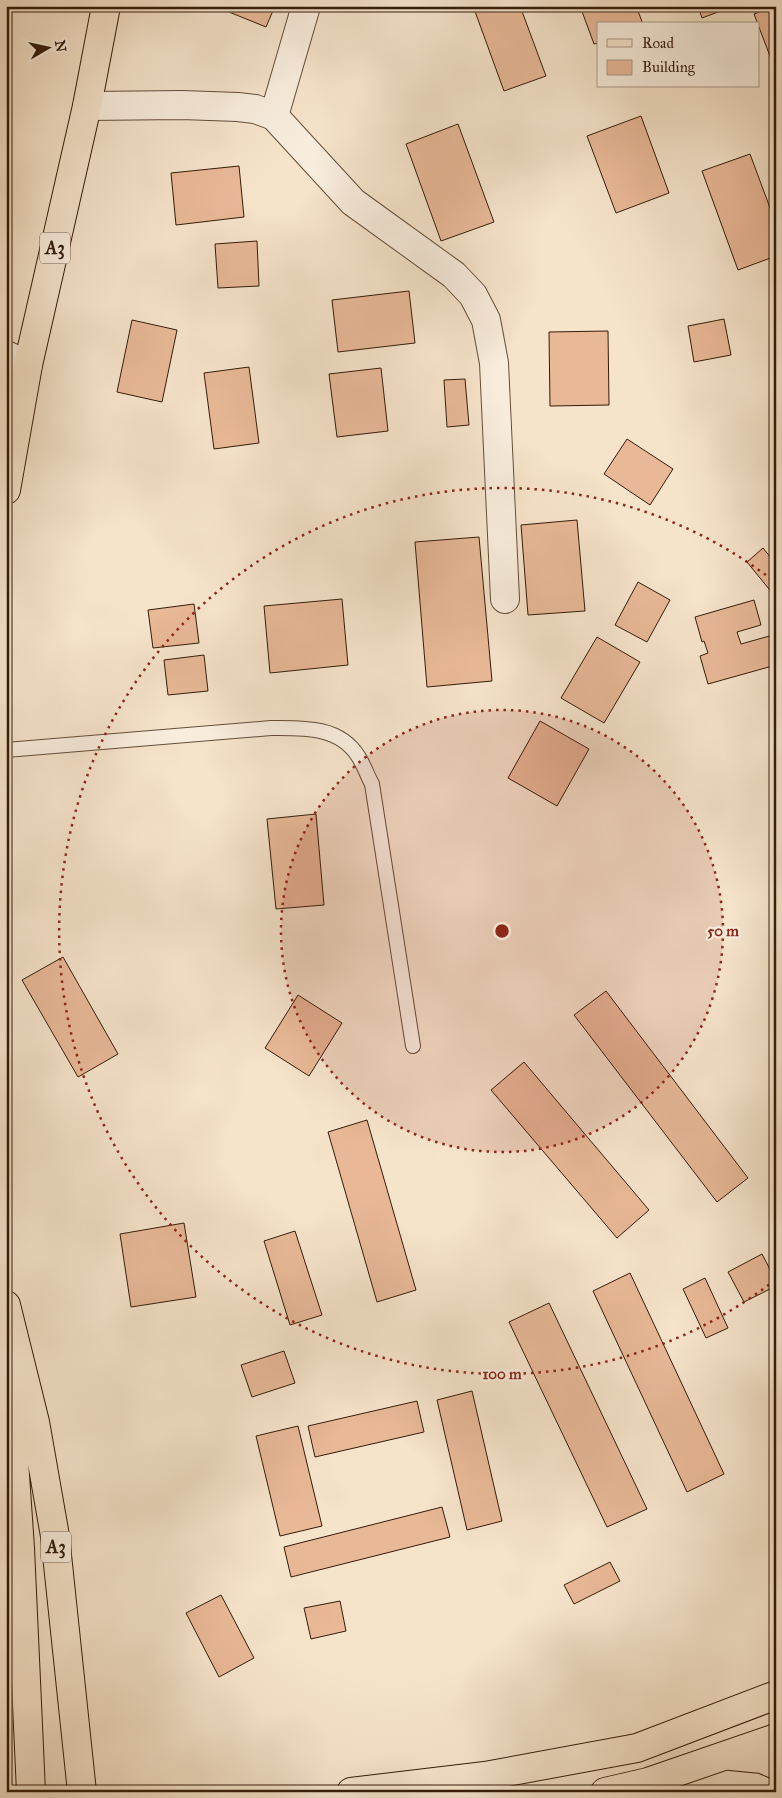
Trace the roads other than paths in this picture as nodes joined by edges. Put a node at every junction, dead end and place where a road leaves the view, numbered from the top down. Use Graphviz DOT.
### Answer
graph roads {
  1 [pos="106,6"];
  2 [pos="306,6"];
  3 [pos="87,106"];
  4 [pos="274,116"];
  5 [pos="17,360"];
  6 [pos="6,490"];
  7 [pos="505,599"];
  8 [pos="6,750"];
  9 [pos="413,1046"];
  10 [pos="6,1306"];
  11 [pos="776,1695"];
  12 [pos="776,1738"];
  13 [pos="722,1756"];
  14 [pos="776,1765"];
  15 [pos="31,1792"];
  16 [pos="82,1792"];
  17 [pos="351,1792"];
  18 [pos="605,1792"];
  1 -- 3 [label="main road, A3"];
  2 -- 4 [label="street"];
  3 -- 4 [label="street"];
  3 -- 5 [label="main road, A3"];
  4 -- 7 [label="street"];
  5 -- 6 [label="main road, A3"];
  8 -- 9 [label="lane"];
  10 -- 15 [label="main road, A3"];
  10 -- 16 [label="main road, A3"];
  11 -- 17 [label="main road"];
  12 -- 13 [label="main road"];
  13 -- 14 [label="main road"];
  13 -- 18 [label="main road"];
}
